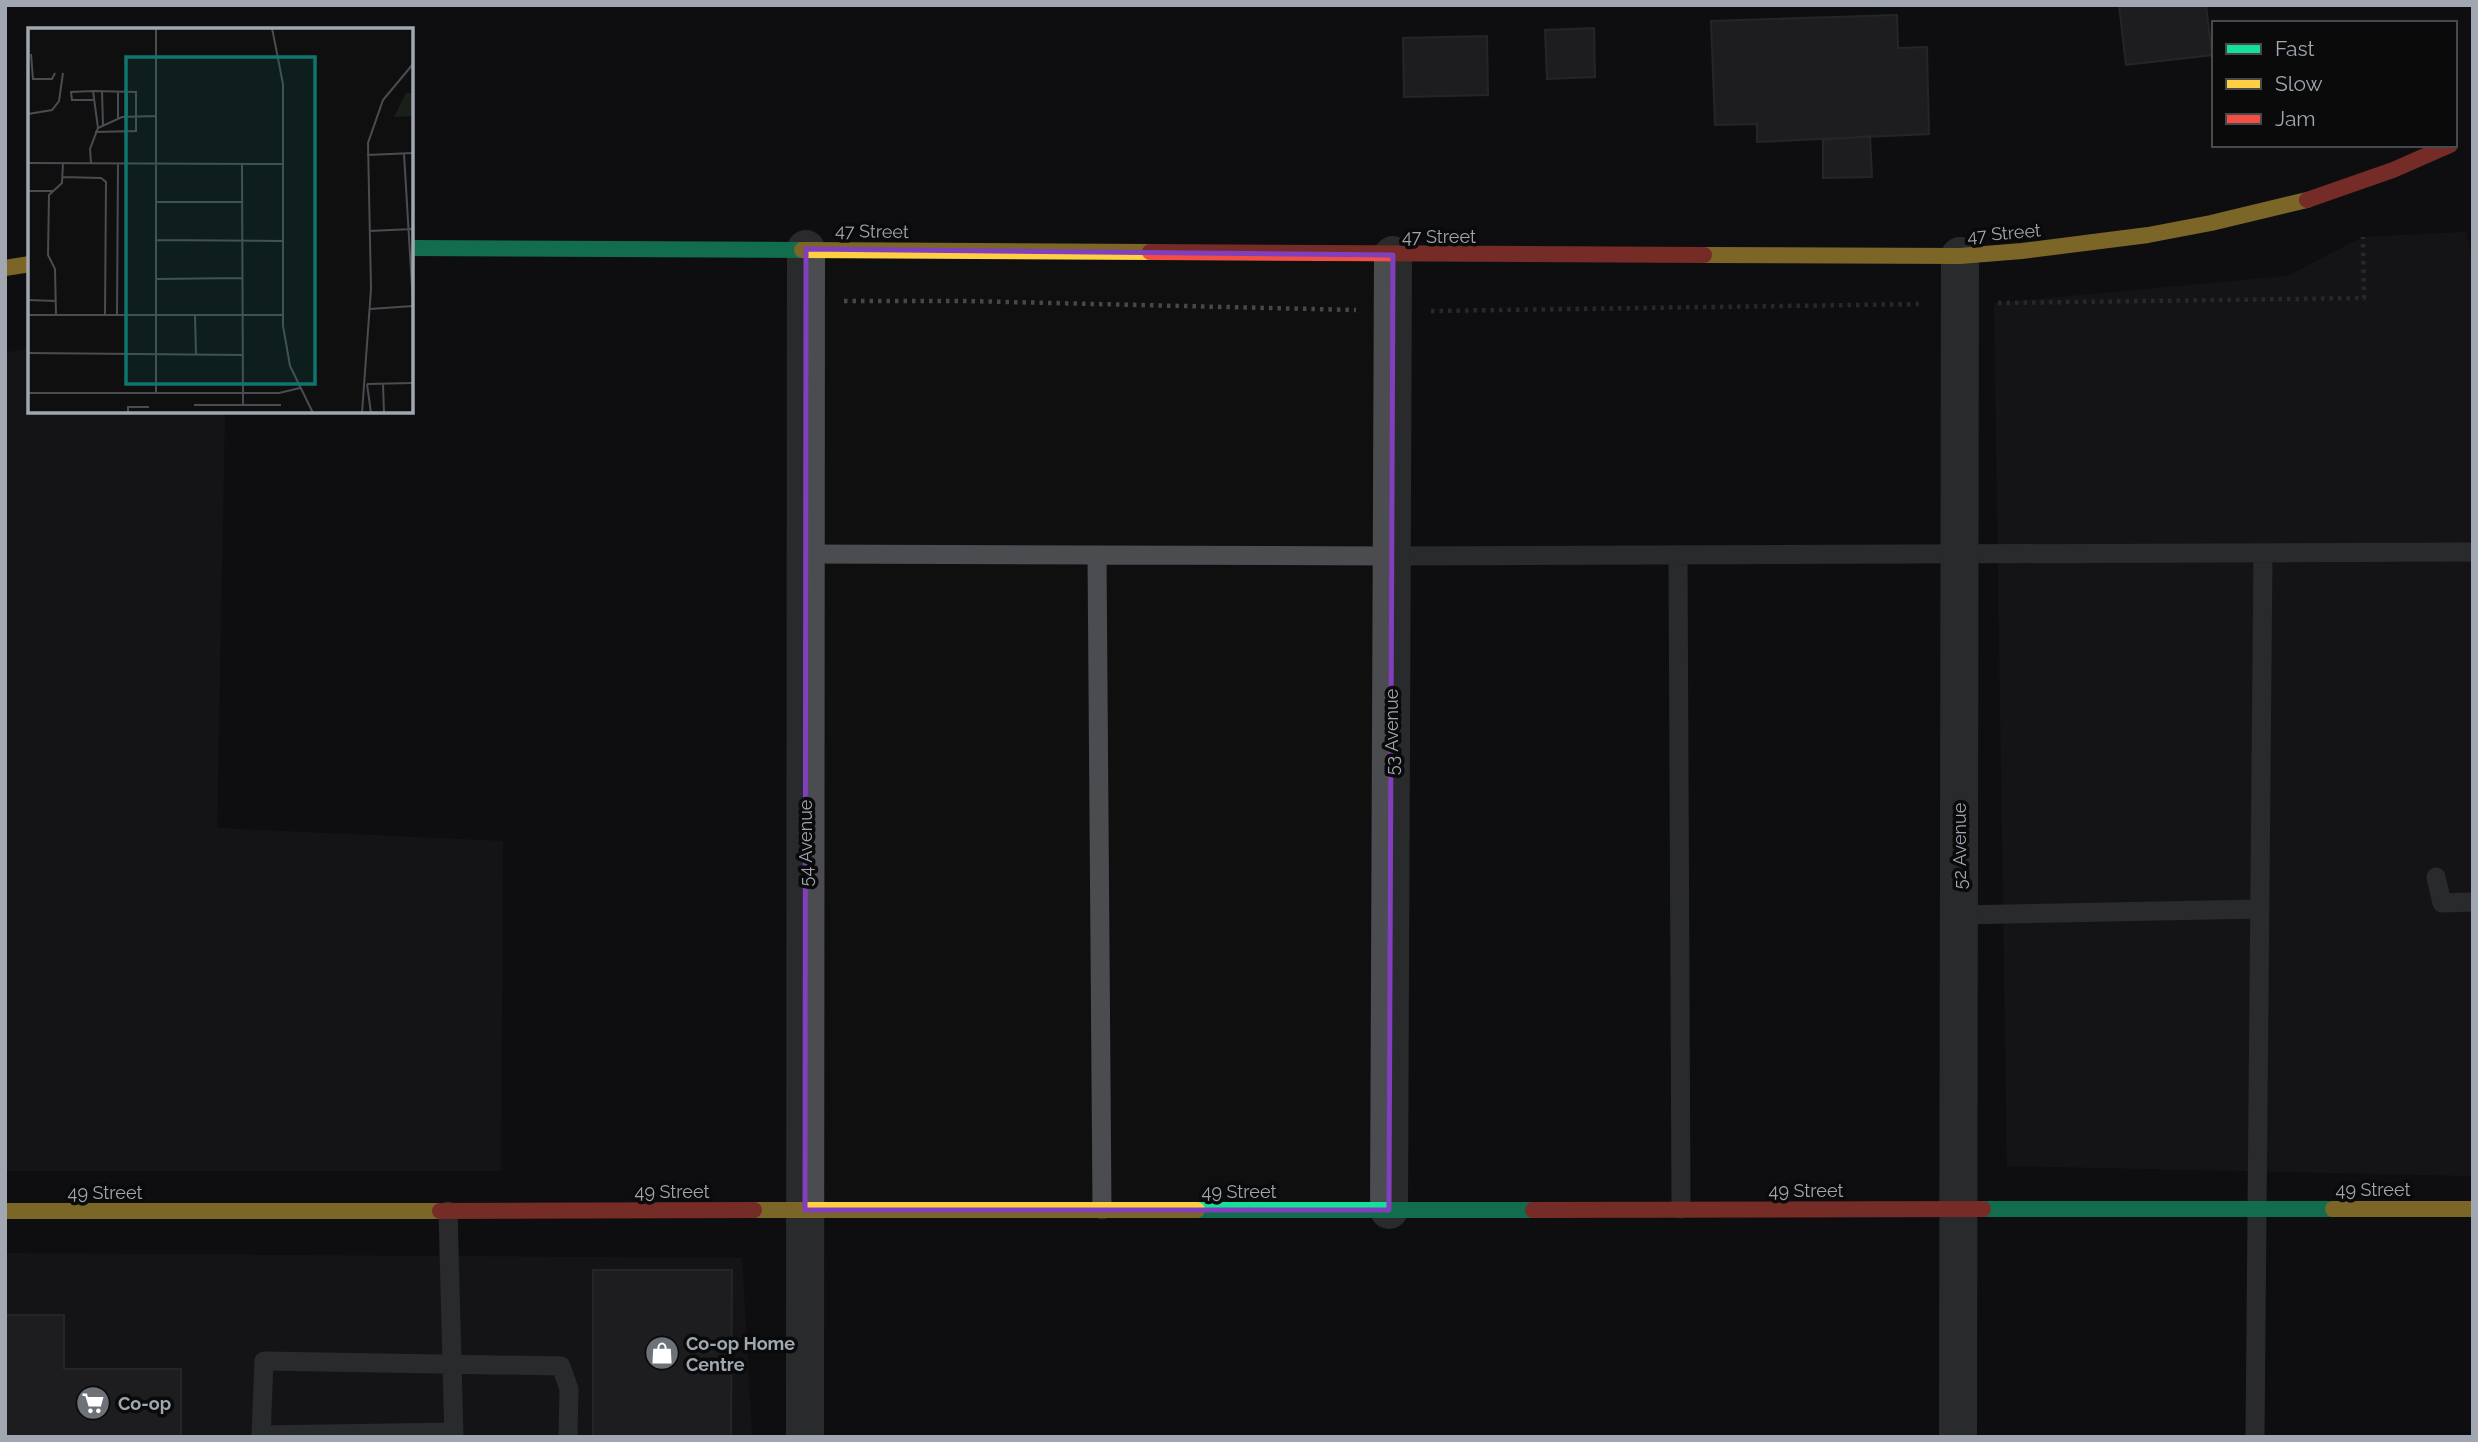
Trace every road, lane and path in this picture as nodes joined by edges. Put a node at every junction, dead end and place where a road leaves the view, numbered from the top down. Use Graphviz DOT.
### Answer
graph roads {
  1 [pos="2447,147"];
  2 [pos="2363,237"];
  3 [pos="413,248"];
  4 [pos="806,249"];
  5 [pos="1393,255"];
  6 [pos="1960,256"];
  7 [pos="28,264"];
  8 [pos="5,268"];
  9 [pos="839,301"];
  10 [pos="1960,303"];
  11 [pos="1393,310"];
  12 [pos="2473,552"];
  13 [pos="2263,553"];
  14 [pos="806,555"];
  15 [pos="1097,555"];
  16 [pos="1678,555"];
  17 [pos="1959,555"];
  18 [pos="1392,556"];
  19 [pos="2437,877"];
  20 [pos="2473,902"];
  21 [pos="2260,909"];
  22 [pos="1959,915"];
  23 [pos="1681,1209"];
  24 [pos="1958,1209"];
  25 [pos="2257,1209"];
  26 [pos="2473,1209"];
  27 [pos="805,1210"];
  28 [pos="1101,1210"];
  29 [pos="1389,1210"];
  30 [pos="5,1211"];
  31 [pos="448,1211"];
  32 [pos="452,1365"];
  33 [pos="454,1435"];
  34 [pos="261,1436"];
  35 [pos="568,1437"];
  36 [pos="805,1437"];
  37 [pos="1958,1437"];
  38 [pos="2255,1437"];
  1 -- 6 [label="street, 47 Street"];
  2 -- 10 [label="path"];
  3 -- 4 [label="street, 47 Street"];
  4 -- 5 [label="street, 47 Street"];
  4 -- 14 [label="street, 54 Avenue"];
  5 -- 6 [label="street, 47 Street"];
  5 -- 11 [label="street, 53 Avenue"];
  6 -- 10 [label="street, 52 Avenue"];
  7 -- 8 [label="street"];
  9 -- 11 [label="path"];
  10 -- 11 [label="path"];
  10 -- 17 [label="street, 52 Avenue"];
  11 -- 18 [label="street, 53 Avenue"];
  12 -- 13 [label="lane"];
  13 -- 17 [label="lane"];
  13 -- 21 [label="lane"];
  14 -- 15 [label="lane"];
  14 -- 27 [label="street, 54 Avenue"];
  15 -- 18 [label="lane"];
  15 -- 28 [label="lane"];
  16 -- 17 [label="lane"];
  16 -- 18 [label="lane"];
  16 -- 23 [label="lane"];
  17 -- 22 [label="street, 52 Avenue"];
  18 -- 29 [label="street, 53 Avenue"];
  19 -- 20 [label="lane"];
  21 -- 22 [label="lane"];
  21 -- 25 [label="lane"];
  22 -- 24 [label="street, 52 Avenue"];
  23 -- 24 [label="street, 49 Street"];
  23 -- 29 [label="street, 49 Street"];
  24 -- 25 [label="street, 49 Street"];
  24 -- 37 [label="street, 52 Avenue"];
  25 -- 26 [label="street, 49 Street"];
  25 -- 38 [label="lane"];
  27 -- 28 [label="street, 49 Street"];
  27 -- 31 [label="street, 49 Street"];
  27 -- 36 [label="street, 54 Avenue"];
  28 -- 29 [label="street, 49 Street"];
  30 -- 31 [label="street, 49 Street"];
  31 -- 32 [label="lane"];
  32 -- 33 [label="lane"];
  32 -- 34 [label="lane"];
  32 -- 35 [label="lane"];
  33 -- 34 [label="lane"];
}
